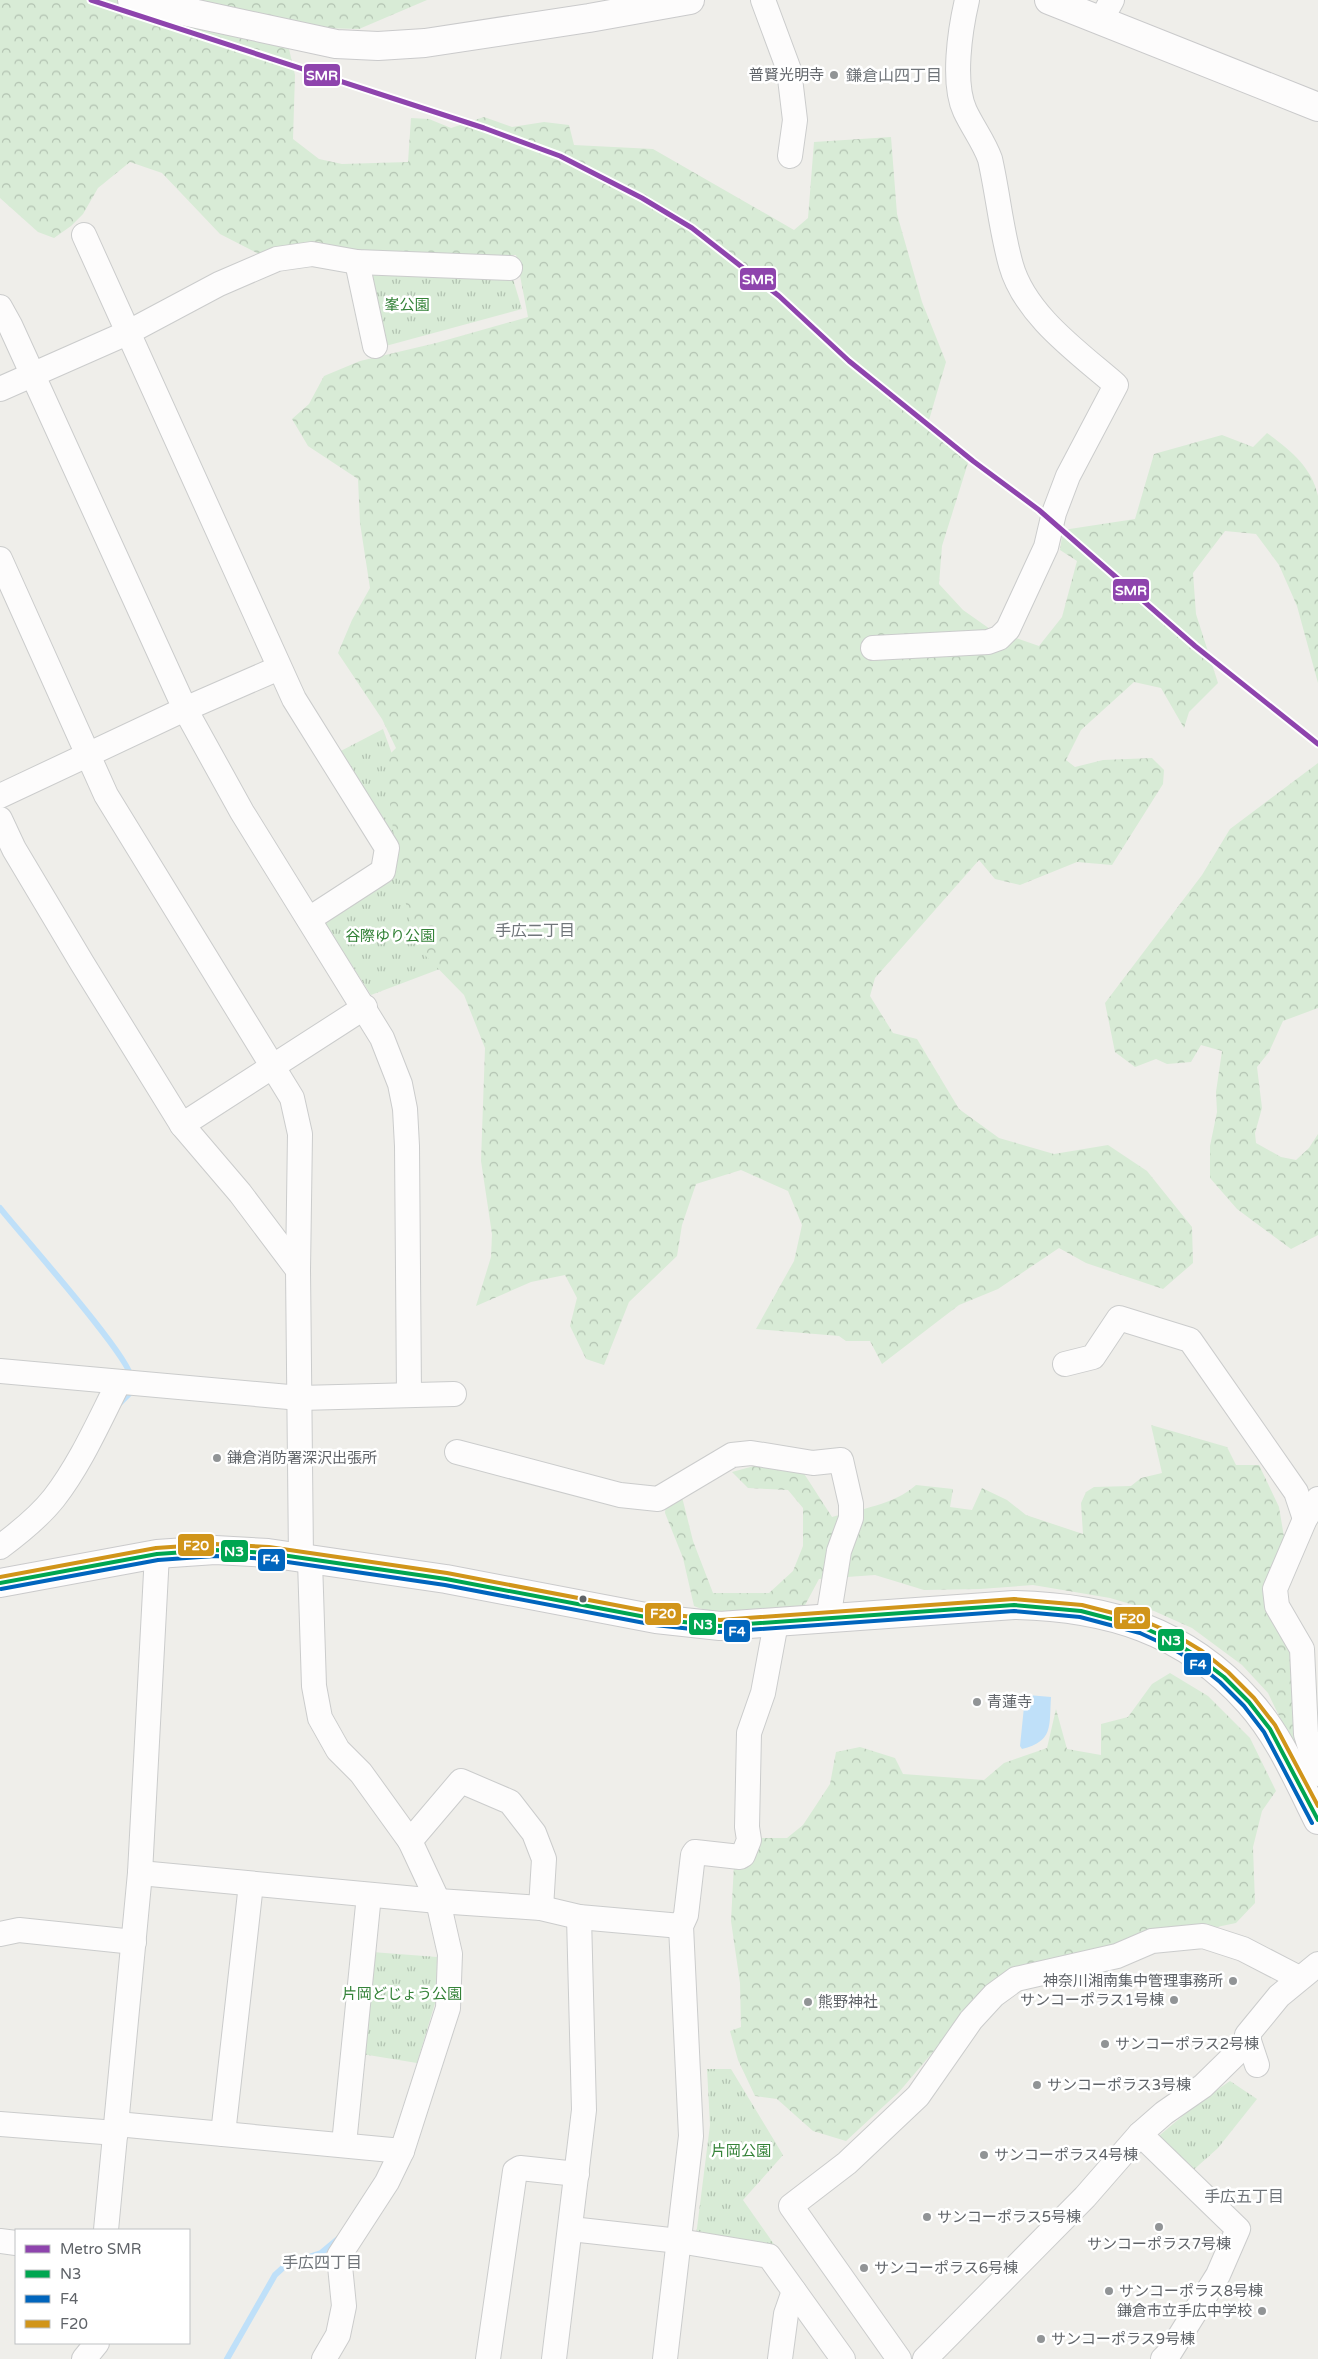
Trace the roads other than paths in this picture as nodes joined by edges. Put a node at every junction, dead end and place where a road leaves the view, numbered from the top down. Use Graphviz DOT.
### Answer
graph roads {
  1 [pos="132,0"];
  2 [pos="690,0"];
  3 [pos="763,0"];
  4 [pos="967,0"];
  5 [pos="1050,0"];
  6 [pos="1107,10"];
  7 [pos="1318,107"];
  8 [pos="790,156"];
  9 [pos="84,235"];
  10 [pos="357,262"];
  11 [pos="510,268"];
  12 [pos="0,307"];
  13 [pos="127,333"];
  14 [pos="375,346"];
  15 [pos="33,375"];
  16 [pos="0,389"];
  17 [pos="0,559"];
  18 [pos="874,648"];
  19 [pos="279,668"];
  20 [pos="185,709"];
  21 [pos="88,755"];
  22 [pos="0,796"];
  23 [pos="0,819"];
  24 [pos="309,919"];
  25 [pos="365,1008"];
  26 [pos="272,1066"];
  27 [pos="182,1126"];
  28 [pos="298,1270"];
  29 [pos="1065,1364"];
  30 [pos="0,1371"];
  31 [pos="119,1382"];
  32 [pos="454,1394"];
  33 [pos="409,1395"];
  34 [pos="300,1398"];
  35 [pos="457,1452"];
  36 [pos="1318,1498"];
  37 [pos="1304,1519"];
  38 [pos="0,1547"];
  39 [pos="157,1554"];
  40 [pos="306,1560"];
  41 [pos="0,1584"];
  42 [pos="828,1619"];
  43 [pos="776,1623"];
  44 [pos="1318,1774"];
  45 [pos="1318,1784"];
  46 [pos="1317,1818"];
  47 [pos="410,1841"];
  48 [pos="140,1873"];
  49 [pos="250,1884"];
  50 [pos="369,1894"];
  51 [pos="438,1901"];
  52 [pos="541,1908"];
  53 [pos="579,1917"];
  54 [pos="680,1926"];
  55 [pos="0,1934"];
  56 [pos="134,1942"];
  57 [pos="1318,1964"];
  58 [pos="1299,1978"];
  59 [pos="1249,2042"];
  60 [pos="1257,2065"];
  61 [pos="0,2124"];
  62 [pos="116,2129"];
  63 [pos="223,2134"];
  64 [pos="1140,2134"];
  65 [pos="344,2144"];
  66 [pos="402,2151"];
  67 [pos="578,2174"];
  68 [pos="106,2229"];
  69 [pos="571,2229"];
  70 [pos="0,2241"];
  71 [pos="679,2241"];
  72 [pos="15,2242"];
  73 [pos="794,2290"];
  74 [pos="96,2344"];
  75 [pos="84,2359"];
  76 [pos="324,2359"];
  77 [pos="488,2359"];
  78 [pos="554,2359"];
  79 [pos="665,2359"];
  80 [pos="780,2359"];
  81 [pos="843,2359"];
  82 [pos="899,2359"];
  83 [pos="925,2359"];
  84 [pos="1162,2359"];
  1 -- 2 [label="main road"];
  3 -- 8 [label="street"];
  4 -- 18 [label="street"];
  5 -- 6 [label="main road"];
  6 -- 7 [label="main road"];
  9 -- 13 [label="street"];
  10 -- 11 [label="street"];
  10 -- 13 [label="street"];
  10 -- 14 [label="street"];
  12 -- 15 [label="street"];
  13 -- 15 [label="street"];
  13 -- 19 [label="street"];
  15 -- 16 [label="street"];
  15 -- 20 [label="street"];
  17 -- 21 [label="street"];
  19 -- 20 [label="street"];
  19 -- 24 [label="street"];
  20 -- 21 [label="street"];
  20 -- 24 [label="street"];
  21 -- 22 [label="street"];
  21 -- 26 [label="street"];
  23 -- 27 [label="street"];
  24 -- 25 [label="street"];
  25 -- 26 [label="street"];
  25 -- 33 [label="street"];
  26 -- 27 [label="street"];
  26 -- 28 [label="street"];
  27 -- 28 [label="street"];
  28 -- 34 [label="street"];
  29 -- 37 [label="street"];
  30 -- 31 [label="street"];
  31 -- 34 [label="street"];
  31 -- 38 [label="street"];
  32 -- 33 [label="street"];
  33 -- 34 [label="street"];
  34 -- 40 [label="street"];
  35 -- 42 [label="street"];
  36 -- 37 [label="street"];
  37 -- 44 [label="street"];
  39 -- 40 [label="main road"];
  39 -- 41 [label="main road"];
  39 -- 48 [label="street"];
  40 -- 43 [label="main road"];
  40 -- 47 [label="street"];
  42 -- 43 [label="main road"];
  42 -- 46 [label="main road"];
  43 -- 54 [label="street"];
  45 -- 46 [label="street"];
  47 -- 51 [label="street"];
  47 -- 52 [label="street"];
  48 -- 49 [label="street"];
  48 -- 56 [label="street"];
  49 -- 50 [label="street"];
  49 -- 63 [label="street"];
  50 -- 51 [label="street"];
  50 -- 65 [label="street"];
  51 -- 52 [label="street"];
  51 -- 66 [label="street"];
  52 -- 53 [label="street"];
  53 -- 54 [label="street"];
  53 -- 67 [label="street"];
  54 -- 71 [label="street"];
  55 -- 56 [label="street"];
  56 -- 62 [label="street"];
  57 -- 58 [label="street"];
  58 -- 59 [label="street"];
  58 -- 82 [label="street"];
  59 -- 60 [label="street"];
  59 -- 64 [label="street"];
  61 -- 62 [label="street"];
  62 -- 63 [label="street"];
  62 -- 68 [label="street"];
  63 -- 65 [label="street"];
  64 -- 83 [label="street"];
  64 -- 84 [label="street"];
  65 -- 66 [label="street"];
  66 -- 76 [label="street"];
  67 -- 69 [label="street"];
  67 -- 77 [label="street"];
  69 -- 71 [label="street"];
  69 -- 78 [label="street"];
  70 -- 72 [label="street"];
  71 -- 73 [label="street"];
  71 -- 79 [label="street"];
  73 -- 80 [label="street"];
  73 -- 81 [label="street"];
  74 -- 75 [label="street"];
}
